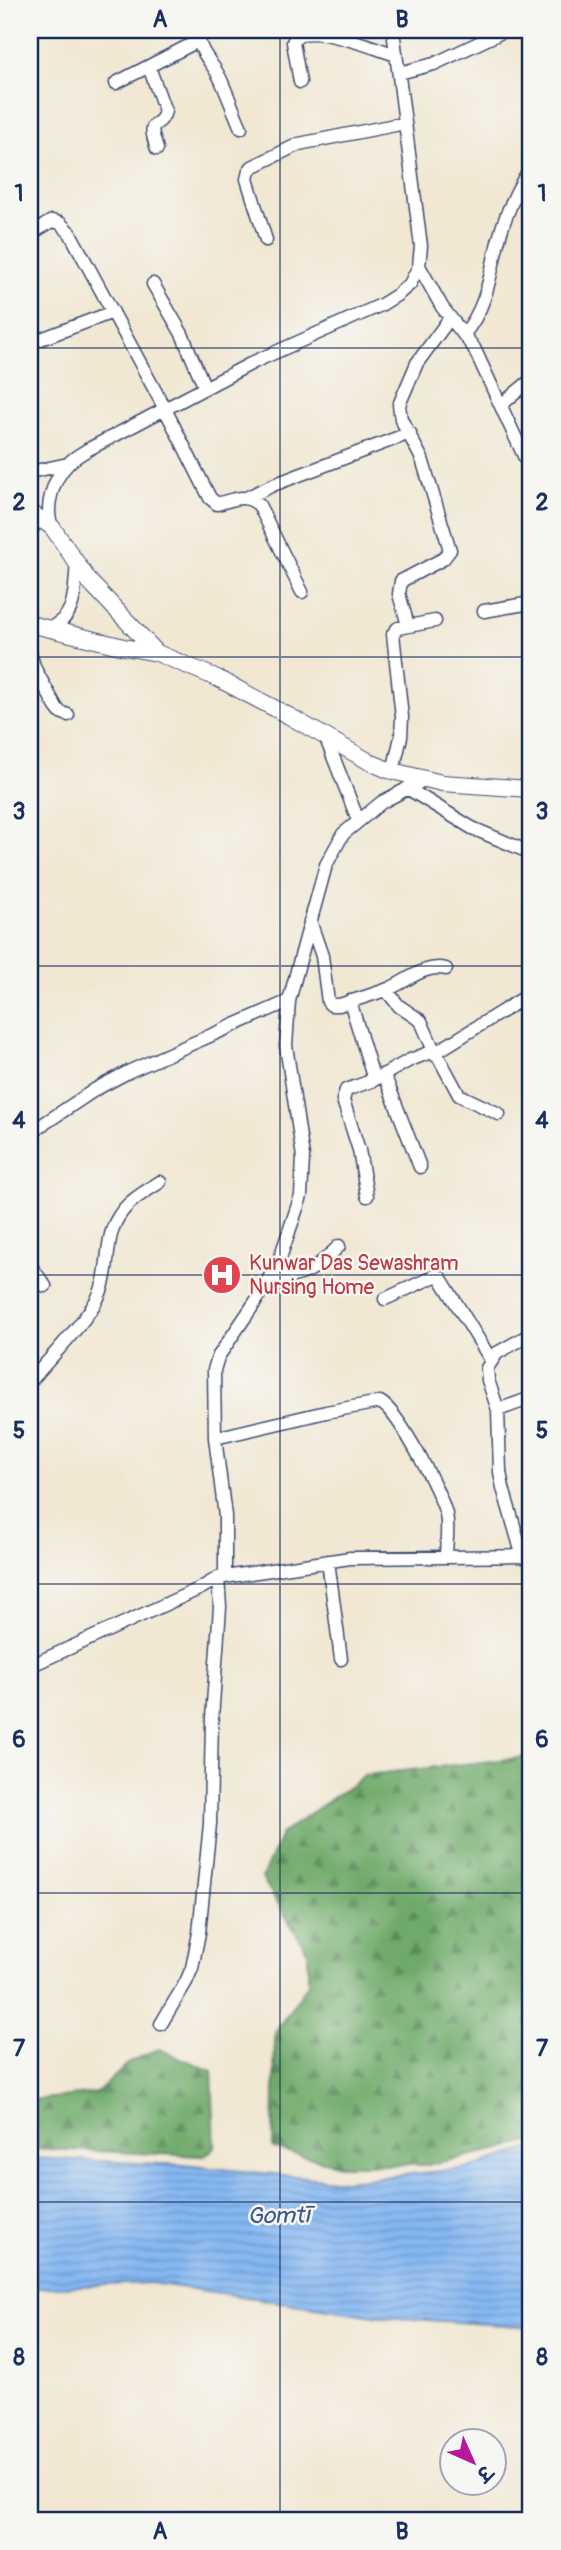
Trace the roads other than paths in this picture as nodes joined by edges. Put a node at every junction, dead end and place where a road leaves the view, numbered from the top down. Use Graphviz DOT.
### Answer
graph roads {
  1 [pos="393,30"];
  2 [pos="506,30"];
  3 [pos="346,34"];
  4 [pos="198,35"];
  5 [pos="396,55"];
  6 [pos="149,67"];
  7 [pos="399,73"];
  8 [pos="300,82"];
  9 [pos="117,83"];
  10 [pos="405,123"];
  11 [pos="241,128"];
  12 [pos="157,149"];
  13 [pos="531,167"];
  14 [pos="30,234"];
  15 [pos="266,240"];
  16 [pos="419,266"];
  17 [pos="153,285"];
  18 [pos="113,312"];
  19 [pos="450,318"];
  20 [pos="464,334"];
  21 [pos="30,343"];
  22 [pos="531,380"];
  23 [pos="205,388"];
  24 [pos="501,405"];
  25 [pos="165,409"];
  26 [pos="410,433"];
  27 [pos="68,464"];
  28 [pos="531,471"];
  29 [pos="30,472"];
  30 [pos="248,497"];
  31 [pos="40,519"];
  32 [pos="30,532"];
  33 [pos="77,563"];
  34 [pos="302,592"];
  35 [pos="531,603"];
  36 [pos="484,611"];
  37 [pos="435,621"];
  38 [pos="30,624"];
  39 [pos="408,625"];
  40 [pos="47,629"];
  41 [pos="30,653"];
  42 [pos="157,653"];
  43 [pos="68,715"];
  44 [pos="325,736"];
  45 [pos="393,771"];
  46 [pos="424,780"];
  47 [pos="407,788"];
  48 [pos="531,789"];
  49 [pos="358,820"];
  50 [pos="531,853"];
  51 [pos="310,921"];
  52 [pos="446,968"];
  53 [pos="386,990"];
  54 [pos="522,999"];
  55 [pos="289,1001"];
  56 [pos="350,1002"];
  57 [pos="435,1053"];
  58 [pos="379,1077"];
  59 [pos="499,1114"];
  60 [pos="30,1133"];
  61 [pos="420,1167"];
  62 [pos="160,1182"];
  63 [pos="367,1196"];
  64 [pos="339,1246"];
  65 [pos="30,1265"];
  66 [pos="268,1280"];
  67 [pos="44,1286"];
  68 [pos="385,1299"];
  69 [pos="531,1334"];
  70 [pos="491,1360"];
  71 [pos="30,1382"];
  72 [pos="530,1402"];
  73 [pos="498,1410"];
  74 [pos="215,1438"];
  75 [pos="527,1557"];
  76 [pos="446,1558"];
  77 [pos="328,1561"];
  78 [pos="222,1578"];
  79 [pos="341,1659"];
  80 [pos="30,1666"];
  81 [pos="160,2024"];
  1 -- 5 [label="street"];
  2 -- 7 [label="street"];
  3 -- 5 [label="street"];
  3 -- 8 [label="street"];
  4 -- 6 [label="street"];
  4 -- 11 [label="street"];
  5 -- 7 [label="street"];
  6 -- 9 [label="street"];
  6 -- 12 [label="street"];
  7 -- 10 [label="street"];
  10 -- 15 [label="street"];
  10 -- 16 [label="street"];
  13 -- 20 [label="street"];
  14 -- 18 [label="street"];
  16 -- 19 [label="street"];
  16 -- 23 [label="street"];
  17 -- 23 [label="street"];
  18 -- 21 [label="street"];
  18 -- 25 [label="street"];
  19 -- 20 [label="street"];
  19 -- 26 [label="street"];
  20 -- 24 [label="street"];
  22 -- 24 [label="street"];
  23 -- 25 [label="street"];
  24 -- 28 [label="street"];
  25 -- 27 [label="street"];
  25 -- 30 [label="street"];
  26 -- 30 [label="street"];
  26 -- 39 [label="street"];
  27 -- 29 [label="street"];
  27 -- 31 [label="street"];
  30 -- 34 [label="street"];
  31 -- 32 [label="street"];
  31 -- 33 [label="main road"];
  33 -- 40 [label="street"];
  33 -- 42 [label="main road"];
  35 -- 36 [label="street"];
  37 -- 39 [label="street"];
  38 -- 40 [label="main road"];
  39 -- 45 [label="street"];
  40 -- 42 [label="main road"];
  41 -- 43 [label="street"];
  42 -- 44 [label="main road"];
  44 -- 45 [label="main road"];
  44 -- 49 [label="street"];
  45 -- 46 [label="main road"];
  46 -- 47 [label="street"];
  46 -- 48 [label="main road"];
  47 -- 49 [label="street"];
  47 -- 50 [label="street"];
  49 -- 51 [label="street"];
  51 -- 55 [label="street"];
  51 -- 56 [label="street"];
  52 -- 53 [label="street"];
  53 -- 56 [label="street"];
  53 -- 57 [label="street"];
  54 -- 57 [label="street"];
  55 -- 60 [label="street"];
  55 -- 66 [label="street"];
  56 -- 58 [label="street"];
  57 -- 58 [label="street"];
  57 -- 59 [label="street"];
  58 -- 61 [label="street"];
  58 -- 63 [label="street"];
  62 -- 71 [label="street"];
  64 -- 66 [label="street"];
  65 -- 67 [label="street"];
  66 -- 74 [label="street"];
  68 -- 70 [label="street"];
  69 -- 70 [label="street"];
  70 -- 73 [label="street"];
  72 -- 73 [label="street"];
  73 -- 75 [label="street"];
  74 -- 76 [label="street"];
  74 -- 78 [label="street"];
  75 -- 76 [label="street"];
  76 -- 77 [label="street"];
  77 -- 78 [label="street"];
  77 -- 79 [label="street"];
  78 -- 80 [label="street"];
  78 -- 81 [label="street"];
}
